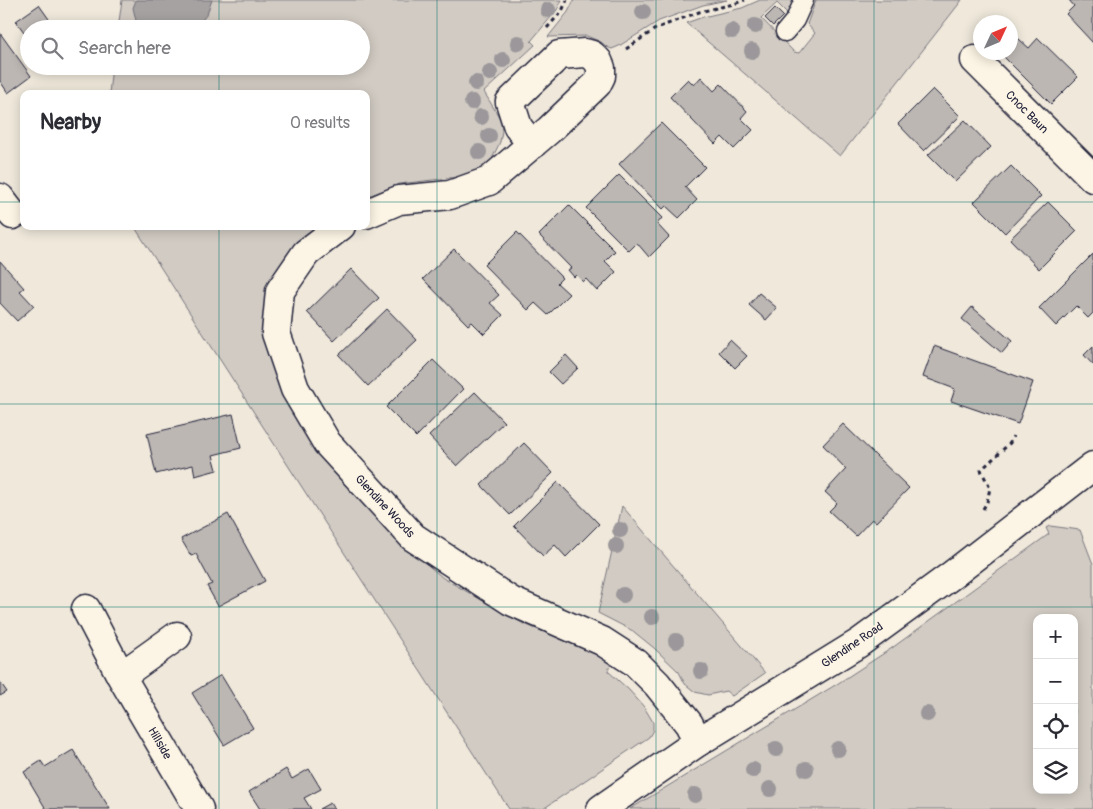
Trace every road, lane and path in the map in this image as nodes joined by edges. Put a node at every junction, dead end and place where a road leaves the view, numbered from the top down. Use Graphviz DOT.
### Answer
graph roads {
  1 [pos="746,0"];
  2 [pos="804,0"];
  3 [pos="785,32"];
  4 [pos="975,60"];
  5 [pos="601,68"];
  6 [pos="532,145"];
  7 [pos="1089,165"];
  8 [pos="370,212"];
  9 [pos="337,230"];
  10 [pos="1013,436"];
  11 [pos="1093,466"];
  12 [pos="983,509"];
  13 [pos="86,610"];
  14 [pos="177,636"];
  15 [pos="121,676"];
  16 [pos="698,742"];
  17 [pos="199,809"];
  18 [pos="601,809"];
  1 -- 5 [label="path"];
  2 -- 3 [label="lane"];
  4 -- 7 [label="street, Cnoc Baun"];
  5 -- 6 [label="street"];
  5 -- 6 [label="street"];
  6 -- 8 [label="street"];
  9 -- 16 [label="street, Glendine Woods"];
  10 -- 12 [label="path"];
  11 -- 16 [label="street, Glendine Road"];
  13 -- 15 [label="street, Hillside"];
  14 -- 15 [label="street"];
  15 -- 17 [label="street, Hillside"];
  16 -- 18 [label="street, Glendine Road"];
}
